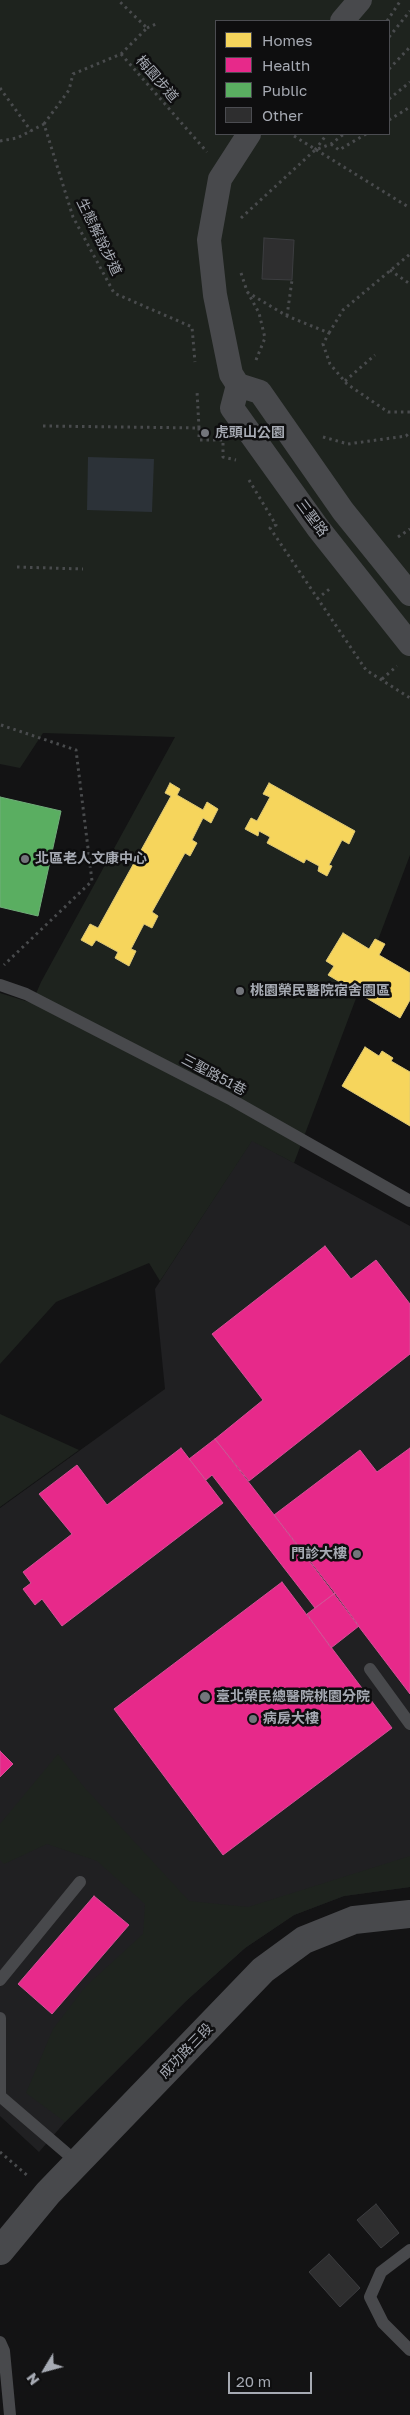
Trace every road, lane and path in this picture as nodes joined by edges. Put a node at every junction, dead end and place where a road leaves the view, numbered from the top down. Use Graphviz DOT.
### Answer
graph roads {
  1 [pos="118,0"];
  2 [pos="360,0"];
  3 [pos="400,0"];
  4 [pos="410,11"];
  5 [pos="343,20"];
  6 [pos="389,20"];
  7 [pos="158,23"];
  8 [pos="147,28"];
  9 [pos="390,37"];
  10 [pos="410,47"];
  11 [pos="121,54"];
  12 [pos="390,68"];
  13 [pos="410,82"];
  14 [pos="0,88"];
  15 [pos="390,98"];
  16 [pos="410,107"];
  17 [pos="390,119"];
  18 [pos="44,124"];
  19 [pos="32,130"];
  20 [pos="248,135"];
  21 [pos="327,135"];
  22 [pos="343,135"];
  23 [pos="364,135"];
  24 [pos="294,136"];
  25 [pos="0,141"];
  26 [pos="331,144"];
  27 [pos="315,149"];
  28 [pos="207,152"];
  29 [pos="410,208"];
  30 [pos="239,228"];
  31 [pos="410,254"];
  32 [pos="238,266"];
  33 [pos="390,270"];
  34 [pos="292,280"];
  35 [pos="410,284"];
  36 [pos="247,292"];
  37 [pos="287,316"];
  38 [pos="329,333"];
  39 [pos="375,355"];
  40 [pos="195,362"];
  41 [pos="345,381"];
  42 [pos="238,385"];
  43 [pos="197,391"];
  44 [pos="410,412"];
  45 [pos="44,426"];
  46 [pos="199,428"];
  47 [pos="410,432"];
  48 [pos="408,436"];
  49 [pos="375,440"];
  50 [pos="240,467"];
  51 [pos="246,475"];
  52 [pos="410,529"];
  53 [pos="397,538"];
  54 [pos="17,566"];
  55 [pos="83,569"];
  56 [pos="334,585"];
  57 [pos="410,594"];
  58 [pos="317,599"];
  59 [pos="410,644"];
  60 [pos="397,666"];
  61 [pos="382,679"];
  62 [pos="410,698"];
  63 [pos="0,725"];
  64 [pos="0,969"];
  65 [pos="0,985"];
  66 [pos="410,1201"];
  67 [pos="370,1669"];
  68 [pos="410,1724"];
  69 [pos="80,1882"];
  70 [pos="410,1914"];
  71 [pos="0,1980"];
  72 [pos="0,2018"];
  73 [pos="0,2152"];
  74 [pos="78,2163"];
  75 [pos="48,2193"];
  76 [pos="410,2250"];
  77 [pos="0,2251"];
  78 [pos="0,2342"];
  79 [pos="410,2350"];
  80 [pos="10,2415"];
  1 -- 8 [label="path"];
  2 -- 5 [label="street"];
  3 -- 6 [label="path"];
  4 -- 9 [label="path"];
  7 -- 8 [label="path"];
  8 -- 11 [label="path, 梅園步道"];
  10 -- 12 [label="path"];
  11 -- 18 [label="path"];
  11 -- 28 [label="path, 梅園步道"];
  13 -- 15 [label="path"];
  14 -- 19 [label="path"];
  16 -- 17 [label="path"];
  18 -- 19 [label="path"];
  18 -- 40 [label="path, 生態解說步道"];
  19 -- 25 [label="path"];
  20 -- 42 [label="street"];
  21 -- 27 [label="path"];
  22 -- 26 [label="path"];
  23 -- 26 [label="path"];
  24 -- 27 [label="path"];
  26 -- 27 [label="path"];
  27 -- 29 [label="path"];
  27 -- 30 [label="path"];
  31 -- 33 [label="path"];
  32 -- 36 [label="path"];
  33 -- 35 [label="path"];
  33 -- 38 [label="path"];
  34 -- 37 [label="path"];
  36 -- 37 [label="path"];
  36 -- 42 [label="path"];
  37 -- 38 [label="path"];
  38 -- 41 [label="path"];
  39 -- 41 [label="path"];
  41 -- 44 [label="path"];
  42 -- 57 [label="street"];
  42 -- 59 [label="street, 三聖路"];
  43 -- 46 [label="path"];
  45 -- 46 [label="path"];
  46 -- 50 [label="path"];
  47 -- 48 [label="path"];
  48 -- 49 [label="path"];
  51 -- 58 [label="path"];
  52 -- 53 [label="path"];
  54 -- 55 [label="path"];
  56 -- 58 [label="path"];
  58 -- 61 [label="path"];
  60 -- 61 [label="path"];
  61 -- 62 [label="path"];
  63 -- 64 [label="path"];
  65 -- 66 [label="lane, 三聖路51巷"];
  67 -- 68 [label="lane"];
  69 -- 71 [label="lane"];
  70 -- 74 [label="street, 成功路三段"];
  72 -- 74 [label="lane"];
  73 -- 75 [label="path"];
  74 -- 75 [label="street, 成功路三段"];
  75 -- 77 [label="street, 成功路三段"];
  76 -- 79 [label="lane"];
  78 -- 80 [label="lane"];
}
